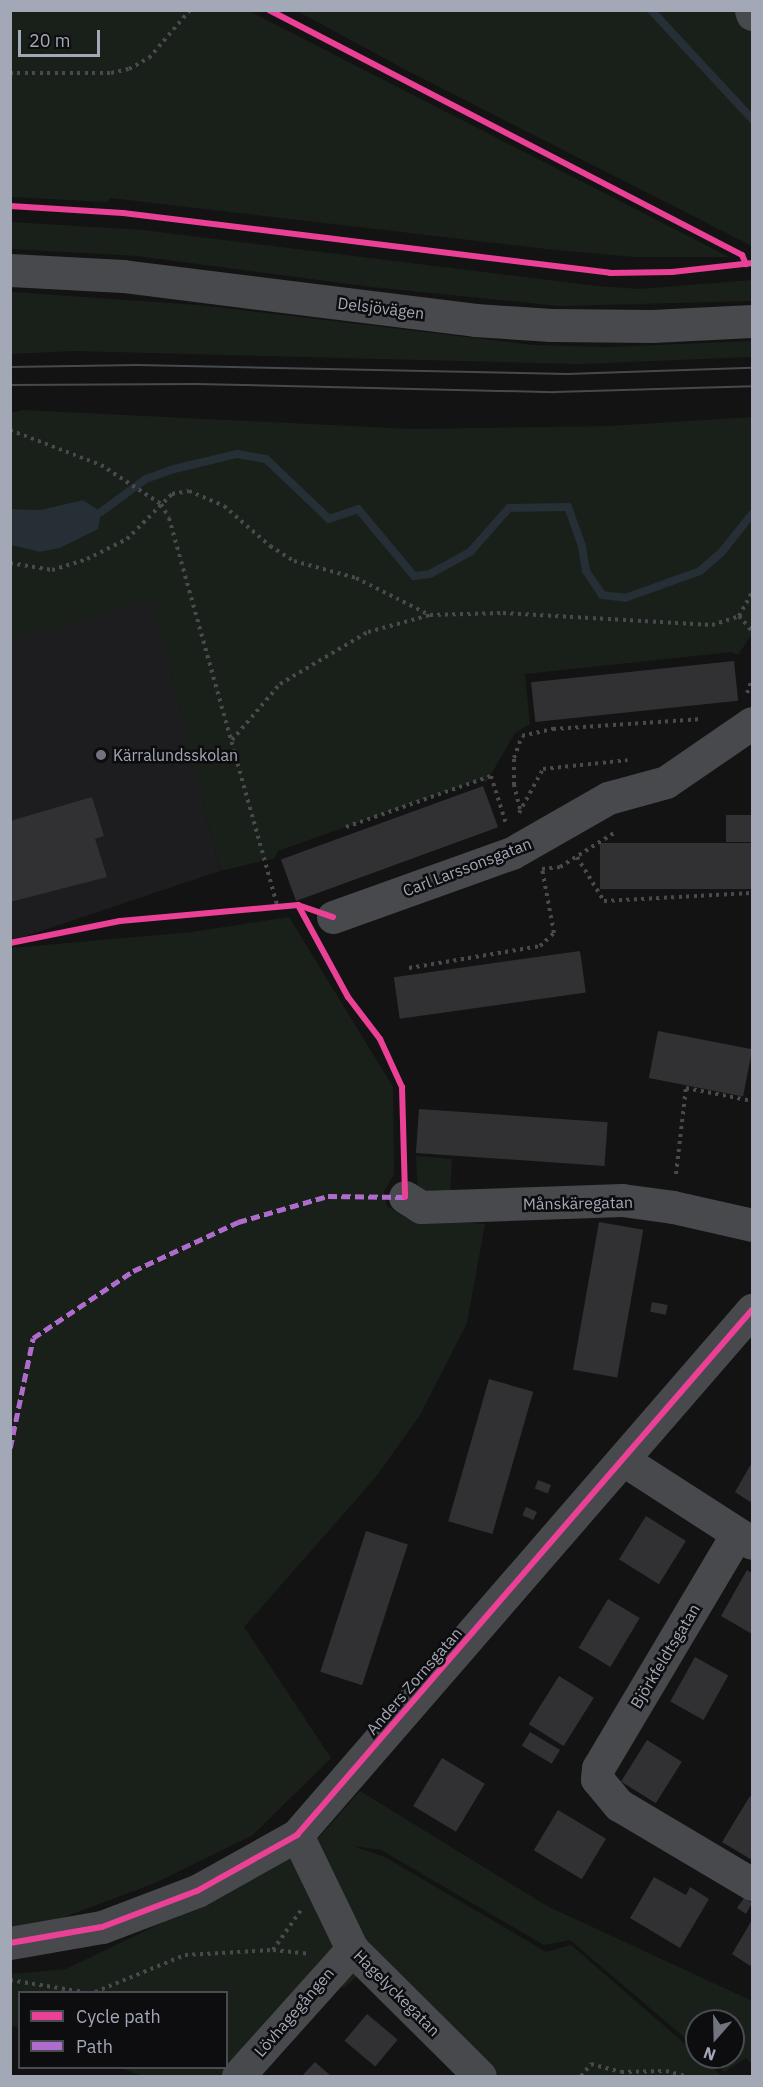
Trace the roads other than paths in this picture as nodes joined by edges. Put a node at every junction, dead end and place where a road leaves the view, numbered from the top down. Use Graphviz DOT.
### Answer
graph roads {
  1 [pos="10,270"];
  2 [pos="753,321"];
  3 [pos="753,723"];
  4 [pos="333,917"];
  5 [pos="405,1197"];
  6 [pos="753,1225"];
  7 [pos="753,1310"];
  8 [pos="626,1461"];
  9 [pos="745,1538"];
  10 [pos="297,1835"];
  11 [pos="753,1884"];
  12 [pos="10,1943"];
  13 [pos="347,1953"];
  14 [pos="238,2076"];
  15 [pos="480,2076"];
  1 -- 2 [label="street, Delsjövägen"];
  3 -- 4 [label="street, Carl Larssonsgatan"];
  5 -- 6 [label="street, Månskäregatan"];
  7 -- 8 [label="street, Anders Zornsgatan"];
  8 -- 9 [label="street"];
  8 -- 10 [label="street, Anders Zornsgatan"];
  9 -- 11 [label="street, Björkfeldtsgatan"];
  10 -- 12 [label="street, Anders Zornsgatan"];
  10 -- 13 [label="street, Hagelyckegatan"];
  13 -- 14 [label="street, Lövhagegången"];
  13 -- 15 [label="street, Hagelyckegatan"];
}
